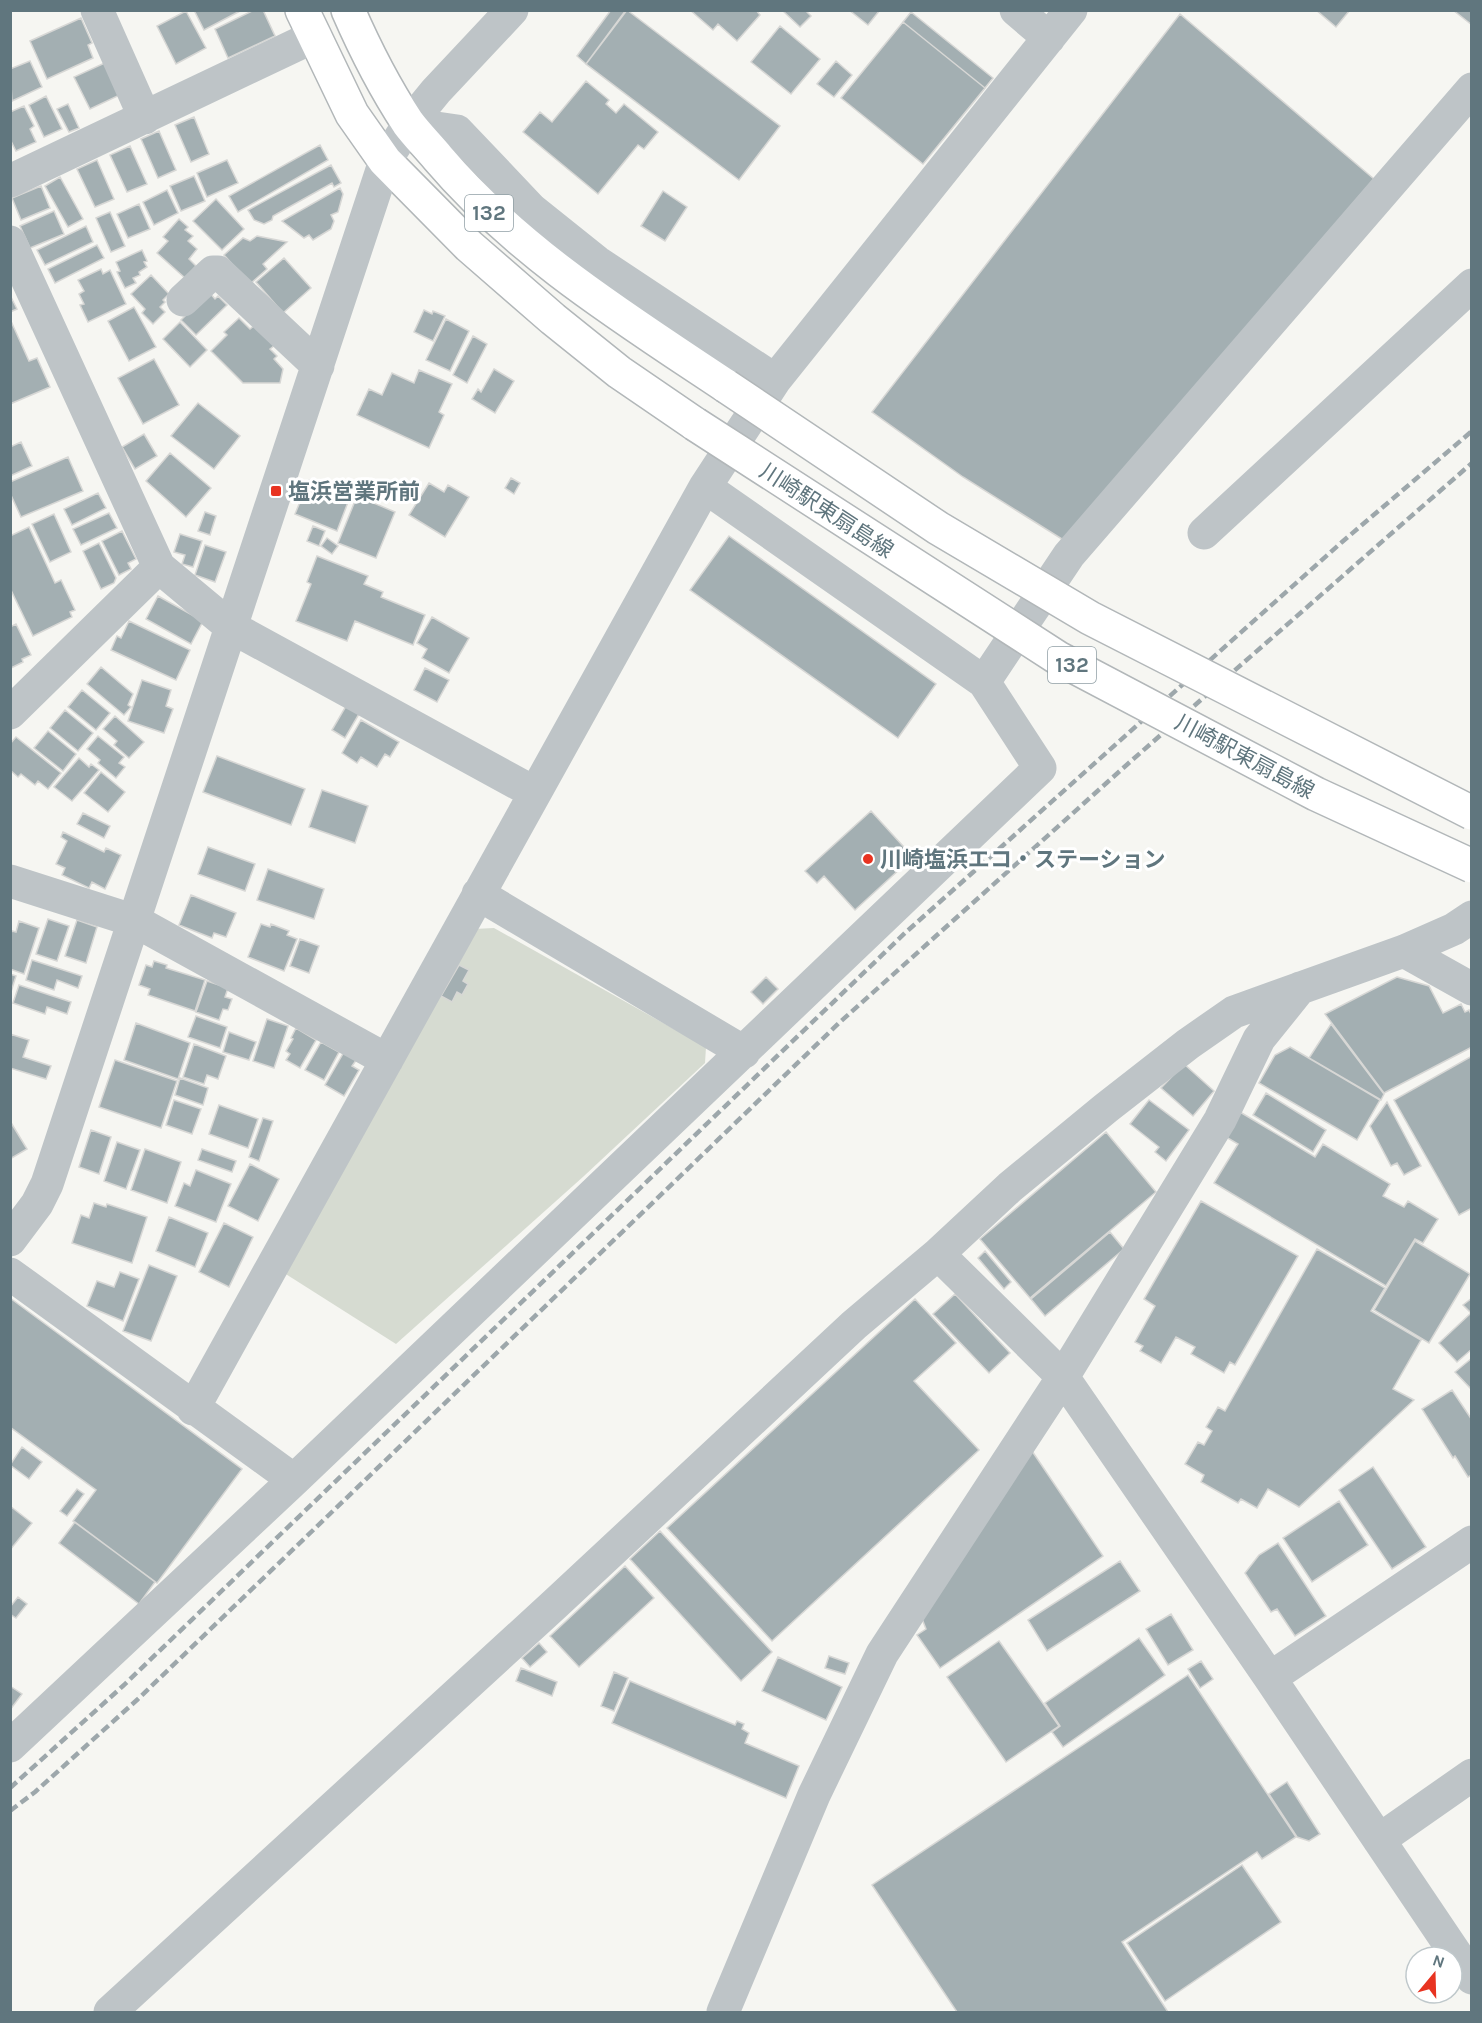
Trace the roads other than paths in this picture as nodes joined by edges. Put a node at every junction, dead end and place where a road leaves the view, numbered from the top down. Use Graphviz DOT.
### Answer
graph roads {
  1 [pos="97,10"];
  2 [pos="348,10"];
  3 [pos="512,10"];
  4 [pos="1016,10"];
  5 [pos="1071,10"];
  6 [pos="309,23"];
  7 [pos="1049,38"];
  8 [pos="1472,89"];
  9 [pos="145,118"];
  10 [pos="409,124"];
  11 [pos="386,161"];
  12 [pos="10,181"];
  13 [pos="10,242"];
  14 [pos="1472,285"];
  15 [pos="183,300"];
  16 [pos="318,366"];
  17 [pos="775,380"];
  18 [pos="705,487"];
  19 [pos="1204,533"];
  20 [pos="159,567"];
  21 [pos="231,627"];
  22 [pos="984,682"];
  23 [pos="10,714"];
  24 [pos="535,793"];
  25 [pos="1472,813"];
  26 [pos="1472,866"];
  27 [pos="10,881"];
  28 [pos="478,894"];
  29 [pos="135,921"];
  30 [pos="1466,928"];
  31 [pos="1404,951"];
  32 [pos="1300,988"];
  33 [pos="1472,989"];
  34 [pos="744,1052"];
  35 [pos="387,1060"];
  36 [pos="10,1240"];
  37 [pos="938,1254"];
  38 [pos="10,1274"];
  39 [pos="1063,1377"];
  40 [pos="194,1408"];
  41 [pos="294,1480"];
  42 [pos="1472,1542"];
  43 [pos="1270,1678"];
  44 [pos="14,1738"];
  45 [pos="1472,1775"];
  46 [pos="1379,1840"];
  47 [pos="1472,1978"];
  48 [pos="110,2013"];
  49 [pos="723,2013"];
  1 -- 9 [label="street"];
  2 -- 10 [label="highway, 川崎駅東扇島線 / 132"];
  3 -- 10 [label="street"];
  4 -- 7 [label="street"];
  5 -- 7 [label="street"];
  6 -- 9 [label="street"];
  6 -- 11 [label="highway, 川崎駅東扇島線 / 132"];
  7 -- 17 [label="street"];
  8 -- 22 [label="street"];
  9 -- 12 [label="street"];
  10 -- 11 [label="street"];
  10 -- 17 [label="street"];
  10 -- 25 [label="highway, 川崎駅東扇島線 / 132, bridge"];
  11 -- 16 [label="street"];
  11 -- 26 [label="highway, 川崎駅東扇島線 / 132, bridge"];
  13 -- 20 [label="street"];
  14 -- 19 [label="street"];
  15 -- 16 [label="street"];
  16 -- 21 [label="street"];
  17 -- 18 [label="street"];
  18 -- 22 [label="street"];
  18 -- 24 [label="street"];
  20 -- 21 [label="street"];
  20 -- 23 [label="street"];
  21 -- 24 [label="street"];
  21 -- 29 [label="street"];
  22 -- 34 [label="street"];
  24 -- 28 [label="street"];
  27 -- 29 [label="street"];
  28 -- 34 [label="street"];
  28 -- 35 [label="street"];
  29 -- 35 [label="street"];
  29 -- 36 [label="street"];
  30 -- 31 [label="street"];
  31 -- 32 [label="street"];
  31 -- 33 [label="street"];
  32 -- 37 [label="street"];
  32 -- 39 [label="street"];
  34 -- 41 [label="street"];
  35 -- 40 [label="street"];
  37 -- 39 [label="street"];
  37 -- 48 [label="street"];
  38 -- 40 [label="street"];
  39 -- 43 [label="street"];
  39 -- 49 [label="street"];
  40 -- 41 [label="street"];
  41 -- 44 [label="street"];
  42 -- 43 [label="street"];
  43 -- 46 [label="street"];
  45 -- 46 [label="street"];
  46 -- 47 [label="street"];
}
